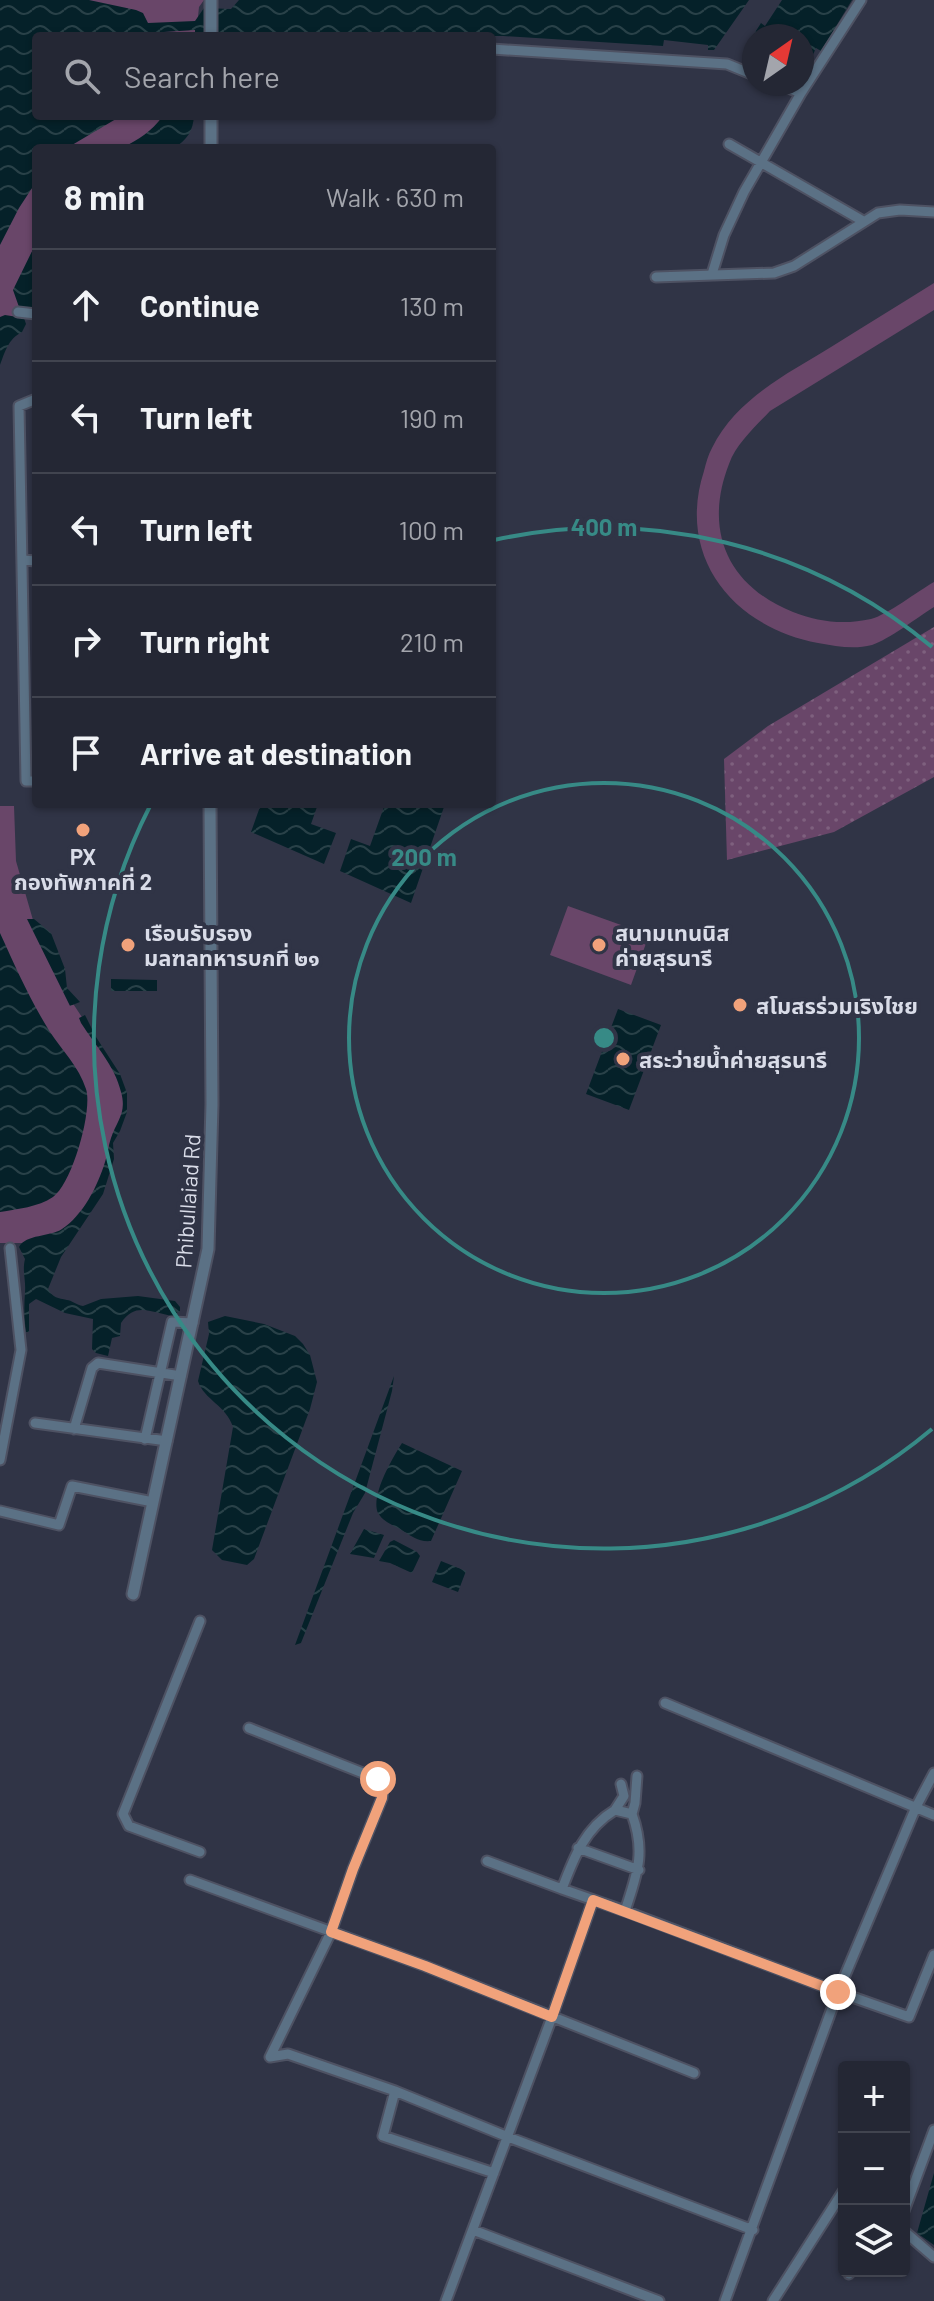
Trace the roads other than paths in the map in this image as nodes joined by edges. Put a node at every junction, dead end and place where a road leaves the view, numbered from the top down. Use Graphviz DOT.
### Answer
graph roads {
  1 [pos="861,0"];
  2 [pos="211,2"];
  3 [pos="211,32"];
  4 [pos="496,49"];
  5 [pos="742,70"];
  6 [pos="814,73"];
  7 [pos="799,96"];
  8 [pos="211,120"];
  9 [pos="211,144"];
  10 [pos="729,144"];
  11 [pos="762,163"];
  12 [pos="934,212"];
  13 [pos="863,221"];
  14 [pos="712,274"];
  15 [pos="656,277"];
  16 [pos="18,312"];
  17 [pos="32,314"];
  18 [pos="32,401"];
  19 [pos="23,560"];
  20 [pos="32,561"];
  21 [pos="32,781"];
  22 [pos="210,808"];
  23 [pos="10,1248"];
  24 [pos="193,1323"];
  25 [pos="160,1373"];
  26 [pos="181,1376"];
  27 [pos="35,1423"];
  28 [pos="74,1429"];
  29 [pos="145,1439"];
  30 [pos="167,1441"];
  31 [pos="0,1460"];
  32 [pos="153,1502"];
  33 [pos="0,1511"];
  34 [pos="133,1594"];
  35 [pos="200,1621"];
  36 [pos="665,1703"];
  37 [pos="249,1728"];
  38 [pos="934,1773"];
  39 [pos="637,1776"];
  40 [pos="621,1784"];
  41 [pos="916,1807"];
  42 [pos="615,1810"];
  43 [pos="632,1814"];
  44 [pos="934,1815"];
  45 [pos="578,1848"];
  46 [pos="200,1852"];
  47 [pos="487,1861"];
  48 [pos="639,1870"];
  49 [pos="190,1880"];
  50 [pos="562,1889"];
  51 [pos="593,1900"];
  52 [pos="625,1911"];
  53 [pos="331,1932"];
  54 [pos="934,1955"];
  55 [pos="838,1992"];
  56 [pos="552,2017"];
  57 [pos="694,2073"];
  58 [pos="395,2091"];
  59 [pos="934,2130"];
  60 [pos="508,2137"];
  61 [pos="494,2173"];
  62 [pos="838,2199"];
  63 [pos="906,2205"];
  64 [pos="473,2230"];
  65 [pos="753,2230"];
  66 [pos="910,2236"];
  67 [pos="934,2257"];
  68 [pos="446,2301"];
  69 [pos="659,2301"];
  70 [pos="725,2301"];
  71 [pos="773,2301"];
  1 -- 6 [label="street"];
  2 -- 3 [label="street"];
  4 -- 5 [label="street"];
  7 -- 11 [label="street"];
  8 -- 9 [label="street"];
  10 -- 11 [label="street"];
  11 -- 13 [label="street"];
  11 -- 14 [label="street"];
  12 -- 13 [label="street"];
  13 -- 14 [label="street"];
  14 -- 15 [label="street"];
  16 -- 17 [label="street"];
  18 -- 19 [label="street"];
  19 -- 20 [label="street"];
  19 -- 21 [label="street"];
  22 -- 24 [label="street, Phibullaiad Rd"];
  23 -- 31 [label="street"];
  24 -- 25 [label="street"];
  24 -- 26 [label="street, Phibullaiad Rd"];
  25 -- 26 [label="street"];
  25 -- 28 [label="street"];
  25 -- 29 [label="street"];
  26 -- 30 [label="street, Phibullaiad Rd"];
  27 -- 28 [label="street"];
  28 -- 29 [label="street"];
  29 -- 30 [label="street"];
  30 -- 32 [label="street, Phibullaiad Rd"];
  32 -- 33 [label="street"];
  32 -- 34 [label="street, Phibullaiad Rd"];
  35 -- 46 [label="street"];
  36 -- 41 [label="street"];
  37 -- 53 [label="street"];
  38 -- 41 [label="street"];
  39 -- 43 [label="street"];
  40 -- 42 [label="street"];
  41 -- 44 [label="street"];
  41 -- 55 [label="street"];
  42 -- 43 [label="street"];
  42 -- 45 [label="street"];
  43 -- 48 [label="street"];
  45 -- 48 [label="street"];
  45 -- 50 [label="street"];
  47 -- 50 [label="street"];
  48 -- 52 [label="street"];
  49 -- 53 [label="street"];
  50 -- 51 [label="street"];
  51 -- 52 [label="street"];
  51 -- 56 [label="street"];
  52 -- 55 [label="street"];
  53 -- 56 [label="street"];
  53 -- 58 [label="street"];
  54 -- 55 [label="street"];
  55 -- 65 [label="street"];
  56 -- 57 [label="street"];
  56 -- 60 [label="street"];
  58 -- 60 [label="street"];
  58 -- 61 [label="street"];
  59 -- 63 [label="street"];
  60 -- 61 [label="street"];
  60 -- 65 [label="street"];
  61 -- 64 [label="street"];
  62 -- 71 [label="street"];
  64 -- 68 [label="street"];
  64 -- 69 [label="street"];
  65 -- 70 [label="street"];
  66 -- 67 [label="street"];
}
